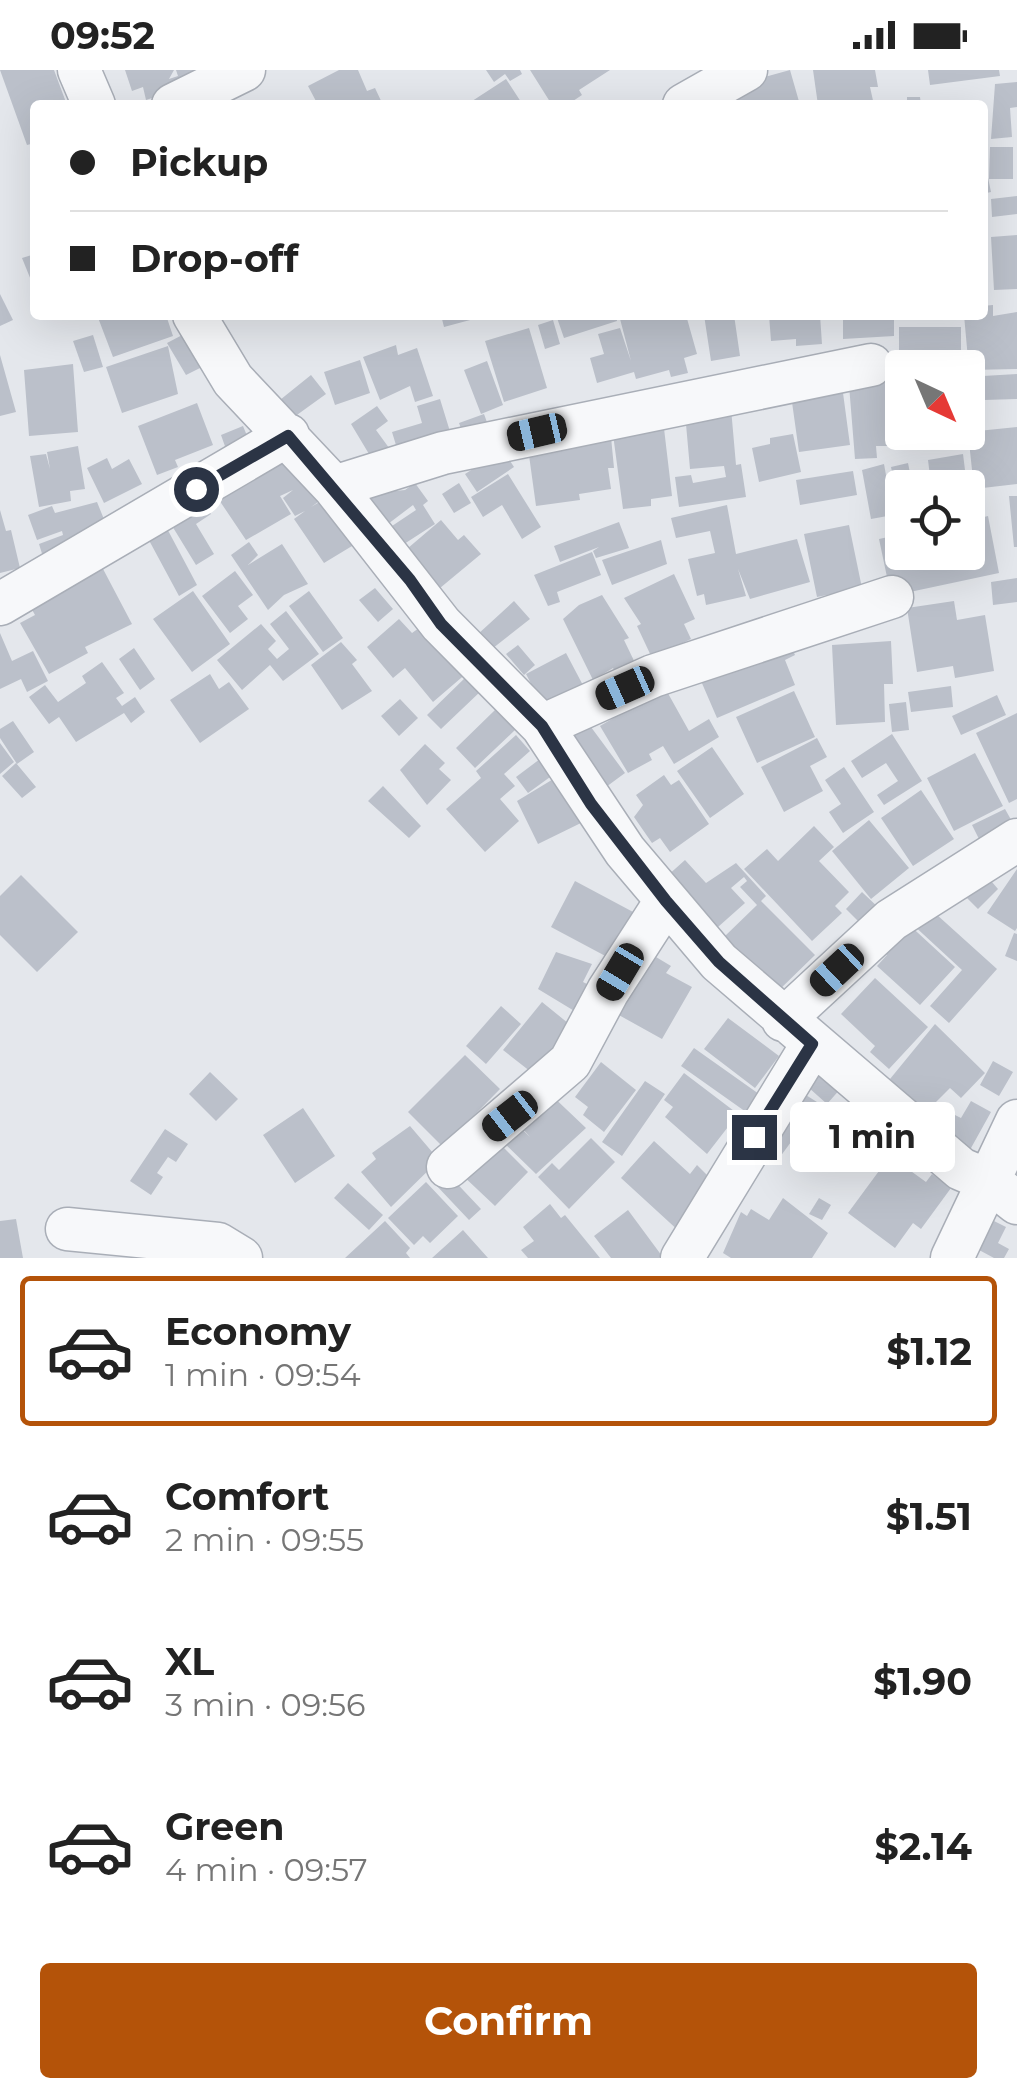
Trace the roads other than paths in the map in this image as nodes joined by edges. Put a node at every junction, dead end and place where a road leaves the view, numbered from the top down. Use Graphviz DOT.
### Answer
graph roads {
  1 [pos="79,70"];
  2 [pos="244,70"];
  3 [pos="746,70"];
  4 [pos="92,100"];
  5 [pos="183,100"];
  6 [pos="693,100"];
  7 [pos="197,320"];
  8 [pos="871,365"];
  9 [pos="288,436"];
  10 [pos="334,487"];
  11 [pos="892,597"];
  12 [pos="0,604"];
  13 [pos="542,726"];
  14 [pos="1017,840"];
  15 [pos="666,901"];
  16 [pos="797,1032"];
  17 [pos="1017,1121"];
  18 [pos="448,1167"];
  19 [pos="1003,1192"];
  20 [pos="67,1230"];
  21 [pos="241,1258"];
  22 [pos="682,1258"];
  23 [pos="952,1258"];
  1 -- 4 [label="street"];
  2 -- 5 [label="street"];
  3 -- 6 [label="street"];
  7 -- 9 [label="street"];
  8 -- 10 [label="street"];
  9 -- 10 [label="street"];
  9 -- 12 [label="street"];
  10 -- 13 [label="street"];
  11 -- 13 [label="street"];
  13 -- 15 [label="street"];
  14 -- 16 [label="street"];
  15 -- 16 [label="street"];
  15 -- 18 [label="street"];
  16 -- 19 [label="street"];
  16 -- 22 [label="street"];
  17 -- 19 [label="street"];
  19 -- 23 [label="street"];
  20 -- 21 [label="street"];
}
